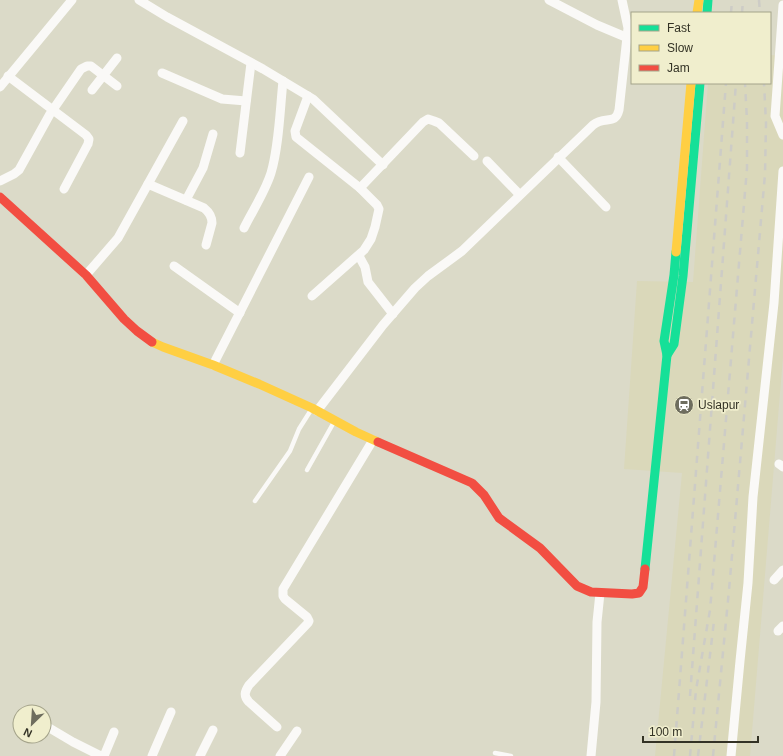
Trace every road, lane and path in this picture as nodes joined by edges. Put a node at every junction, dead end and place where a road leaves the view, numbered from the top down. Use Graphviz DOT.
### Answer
graph roads {
  1 [pos="72,0"];
  2 [pos="139,0"];
  3 [pos="549,0"];
  4 [pos="622,0"];
  5 [pos="699,0"];
  6 [pos="708,0"];
  7 [pos="783,5"];
  8 [pos="697,12"];
  9 [pos="707,12"];
  10 [pos="628,38"];
  11 [pos="117,58"];
  12 [pos="251,63"];
  13 [pos="162,72"];
  14 [pos="104,75"];
  15 [pos="8,76"];
  16 [pos="283,81"];
  17 [pos="691,84"];
  18 [pos="700,84"];
  19 [pos="117,86"];
  20 [pos="0,87"];
  21 [pos="92,90"];
  22 [pos="308,96"];
  23 [pos="246,101"];
  24 [pos="52,110"];
  25 [pos="183,121"];
  26 [pos="213,134"];
  27 [pos="783,135"];
  28 [pos="240,153"];
  29 [pos="474,156"];
  30 [pos="558,157"];
  31 [pos="486,161"];
  32 [pos="383,164"];
  33 [pos="783,171"];
  34 [pos="309,177"];
  35 [pos="0,181"];
  36 [pos="148,184"];
  37 [pos="360,188"];
  38 [pos="64,189"];
  39 [pos="519,194"];
  40 [pos="0,197"];
  41 [pos="186,200"];
  42 [pos="606,207"];
  43 [pos="244,228"];
  44 [pos="206,245"];
  45 [pos="359,256"];
  46 [pos="174,266"];
  47 [pos="86,275"];
  48 [pos="678,275"];
  49 [pos="312,296"];
  50 [pos="240,313"];
  51 [pos="393,314"];
  52 [pos="213,365"];
  53 [pos="314,410"];
  54 [pos="335,420"];
  55 [pos="373,440"];
  56 [pos="308,470"];
  57 [pos="255,501"];
  58 [pos="783,570"];
  59 [pos="774,580"];
  60 [pos="596,593"];
  61 [pos="171,712"];
  62 [pos="277,727"];
  63 [pos="52,730"];
  64 [pos="212,730"];
  65 [pos="297,731"];
  66 [pos="114,732"];
  67 [pos="495,753"];
  68 [pos="101,756"];
  69 [pos="104,756"];
  70 [pos="152,756"];
  71 [pos="200,756"];
  72 [pos="280,756"];
  73 [pos="512,756"];
  74 [pos="591,756"];
  75 [pos="731,756"];
  1 -- 15 [label="street"];
  2 -- 12 [label="street"];
  3 -- 10 [label="street"];
  4 -- 10 [label="street"];
  5 -- 8 [label="street"];
  6 -- 9 [label="street"];
  7 -- 27 [label="street"];
  10 -- 30 [label="street"];
  11 -- 14 [label="street"];
  12 -- 16 [label="street"];
  12 -- 23 [label="street"];
  13 -- 23 [label="street"];
  14 -- 19 [label="street"];
  14 -- 21 [label="street"];
  14 -- 24 [label="street"];
  15 -- 20 [label="street"];
  15 -- 24 [label="street"];
  16 -- 22 [label="street"];
  16 -- 43 [label="street"];
  17 -- 48 [label="street"];
  18 -- 48 [label="street"];
  22 -- 32 [label="street"];
  22 -- 37 [label="street"];
  23 -- 28 [label="street"];
  24 -- 35 [label="street"];
  24 -- 38 [label="street"];
  25 -- 36 [label="street"];
  26 -- 41 [label="street"];
  29 -- 32 [label="street"];
  30 -- 39 [label="street"];
  30 -- 42 [label="street"];
  31 -- 39 [label="street"];
  32 -- 37 [label="street"];
  33 -- 75 [label="street"];
  34 -- 50 [label="street"];
  36 -- 41 [label="street"];
  36 -- 47 [label="street"];
  37 -- 45 [label="street"];
  39 -- 51 [label="street"];
  40 -- 47 [label="street"];
  41 -- 44 [label="street"];
  45 -- 49 [label="street"];
  45 -- 51 [label="street"];
  46 -- 50 [label="street"];
  47 -- 52 [label="street"];
  48 -- 60 [label="street"];
  50 -- 52 [label="street"];
  51 -- 53 [label="street"];
  52 -- 53 [label="street"];
  53 -- 54 [label="street"];
  53 -- 57 [label="lane"];
  54 -- 55 [label="street"];
  54 -- 56 [label="lane"];
  55 -- 60 [label="street"];
  55 -- 62 [label="street"];
  58 -- 59 [label="street"];
  60 -- 74 [label="street"];
  61 -- 70 [label="street"];
  63 -- 68 [label="street"];
  64 -- 71 [label="street"];
  65 -- 72 [label="street"];
  66 -- 69 [label="street"];
  67 -- 73 [label="lane"];
}
